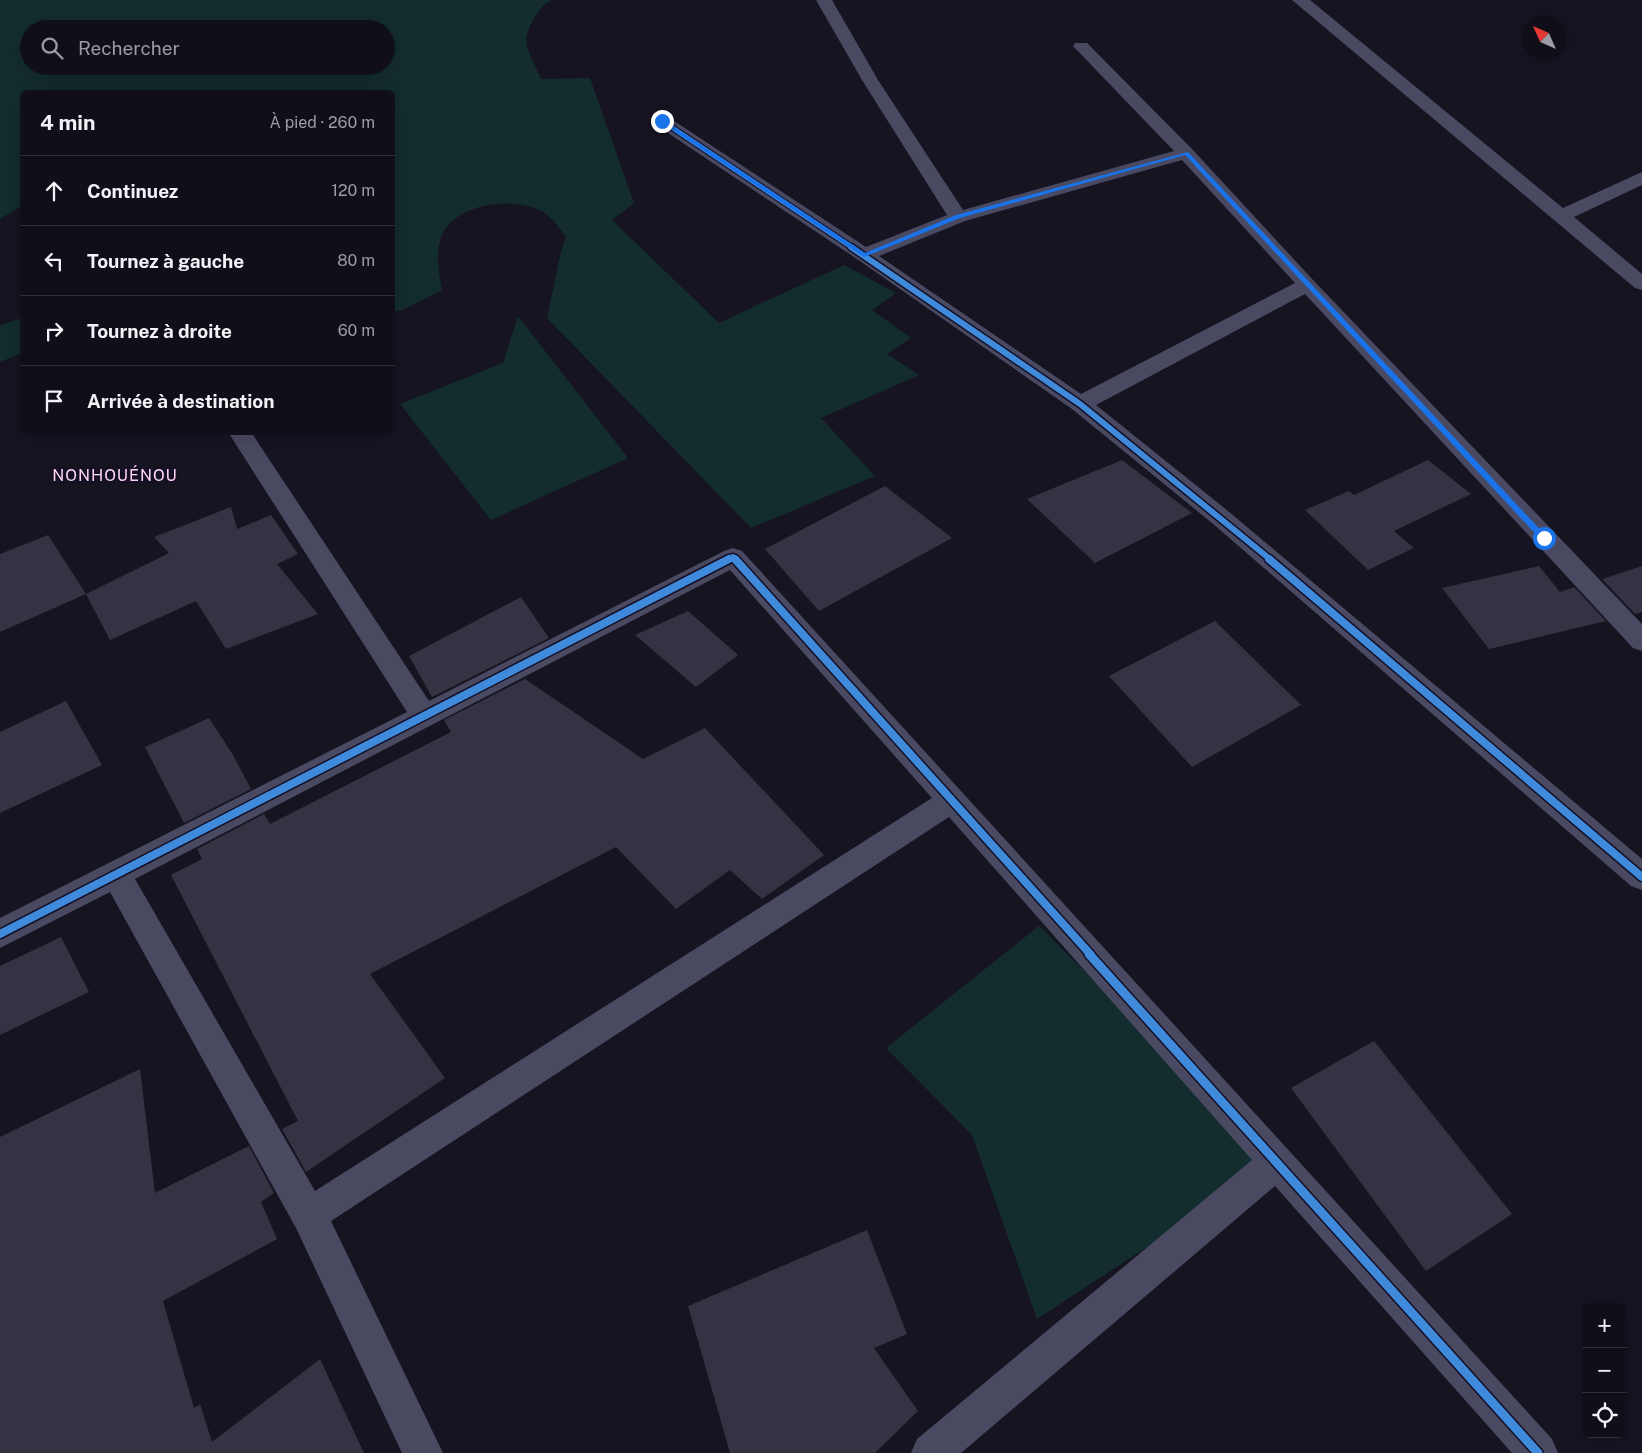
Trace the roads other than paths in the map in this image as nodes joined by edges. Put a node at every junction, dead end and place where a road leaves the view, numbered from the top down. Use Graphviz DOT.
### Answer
graph roads {
  1 [pos="824,0"];
  2 [pos="1300,0"];
  3 [pos="1082,46"];
  4 [pos="662,121"];
  5 [pos="1186,153"];
  6 [pos="1642,178"];
  7 [pos="958,216"];
  8 [pos="1561,216"];
  9 [pos="864,255"];
  10 [pos="1642,284"];
  11 [pos="1307,285"];
  12 [pos="1080,404"];
  13 [pos="241,435"];
  14 [pos="1642,641"];
  15 [pos="424,716"];
  16 [pos="952,800"];
  17 [pos="116,874"];
  18 [pos="1642,877"];
  19 [pos="0,934"];
  20 [pos="1277,1162"];
  21 [pos="309,1215"];
  22 [pos="422,1453"];
  23 [pos="931,1453"];
  24 [pos="1538,1453"];
  1 -- 7 [label="street"];
  2 -- 8 [label="street"];
  3 -- 5 [label="street"];
  4 -- 9 [label="street"];
  5 -- 7 [label="street"];
  5 -- 11 [label="street"];
  6 -- 8 [label="street"];
  7 -- 9 [label="street"];
  8 -- 10 [label="street"];
  9 -- 12 [label="street"];
  11 -- 12 [label="street"];
  11 -- 14 [label="street"];
  12 -- 18 [label="street"];
  13 -- 15 [label="street"];
  15 -- 16 [label="street"];
  15 -- 17 [label="street"];
  16 -- 20 [label="street"];
  16 -- 21 [label="street"];
  17 -- 19 [label="street"];
  17 -- 21 [label="street"];
  20 -- 23 [label="street"];
  20 -- 24 [label="street"];
  21 -- 22 [label="street"];
}
